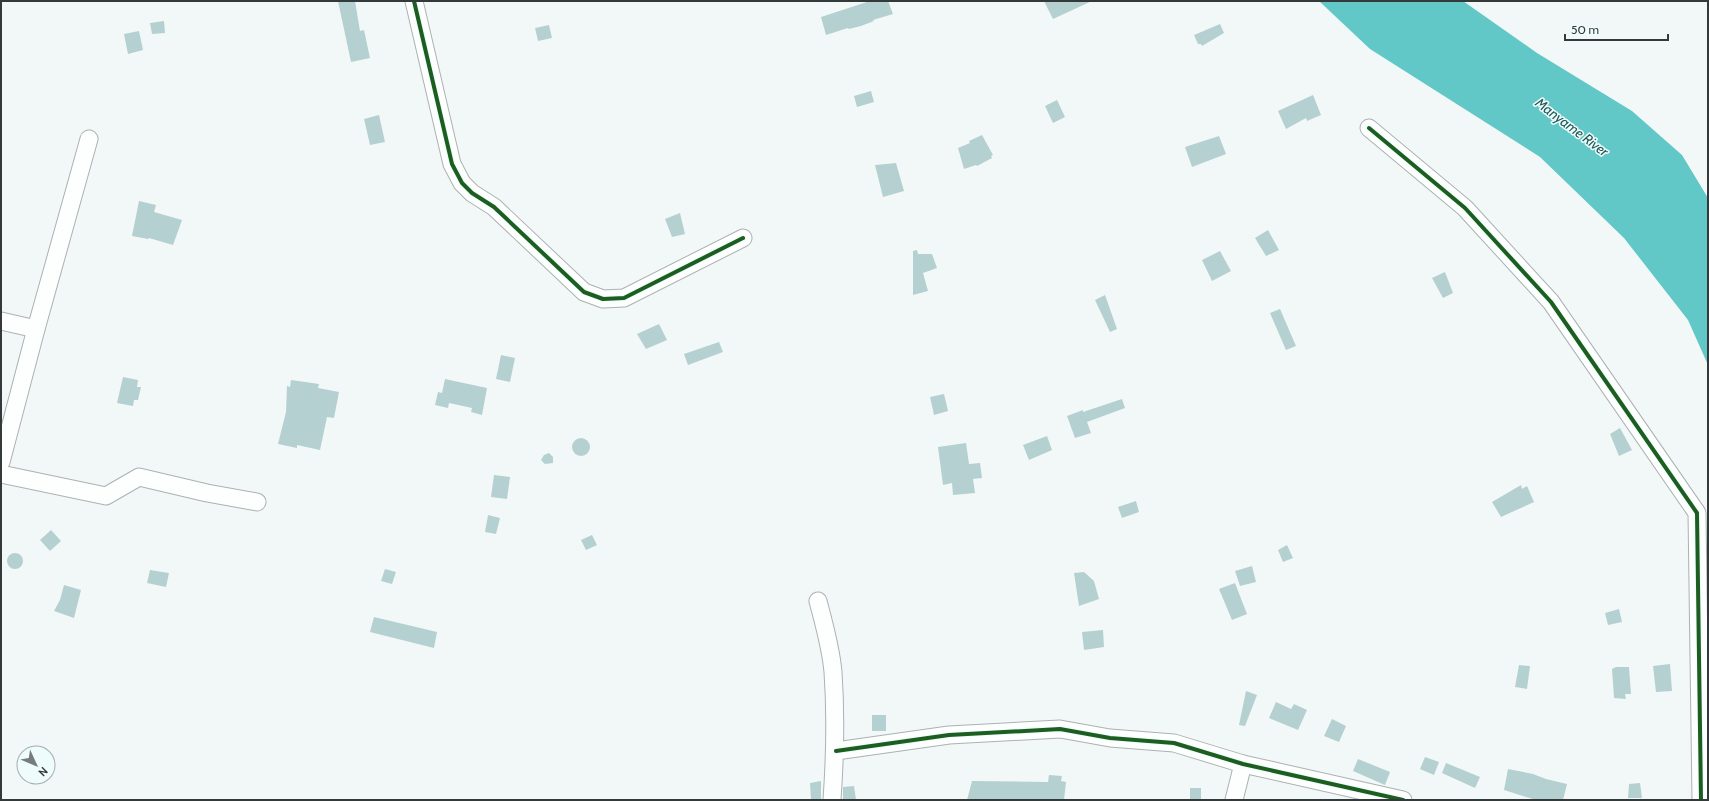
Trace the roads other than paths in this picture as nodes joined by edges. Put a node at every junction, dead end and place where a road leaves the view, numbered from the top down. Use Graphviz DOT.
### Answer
graph roads {
  1 [pos="414,1"];
  2 [pos="1369,128"];
  3 [pos="89,139"];
  4 [pos="744,238"];
  5 [pos="1,321"];
  6 [pos="36,329"];
  7 [pos="1,462"];
  8 [pos="1,474"];
  9 [pos="257,502"];
  10 [pos="818,601"];
  11 [pos="836,751"];
  12 [pos="1243,764"];
  13 [pos="832,800"];
  14 [pos="1234,800"];
  15 [pos="1403,800"];
  16 [pos="1701,800"];
  1 -- 4 [label="street"];
  2 -- 16 [label="street"];
  3 -- 6 [label="street"];
  5 -- 6 [label="street"];
  6 -- 7 [label="street"];
  8 -- 9 [label="street"];
  10 -- 11 [label="street"];
  11 -- 12 [label="street"];
  11 -- 13 [label="street"];
  12 -- 14 [label="street"];
  12 -- 15 [label="street"];
}
